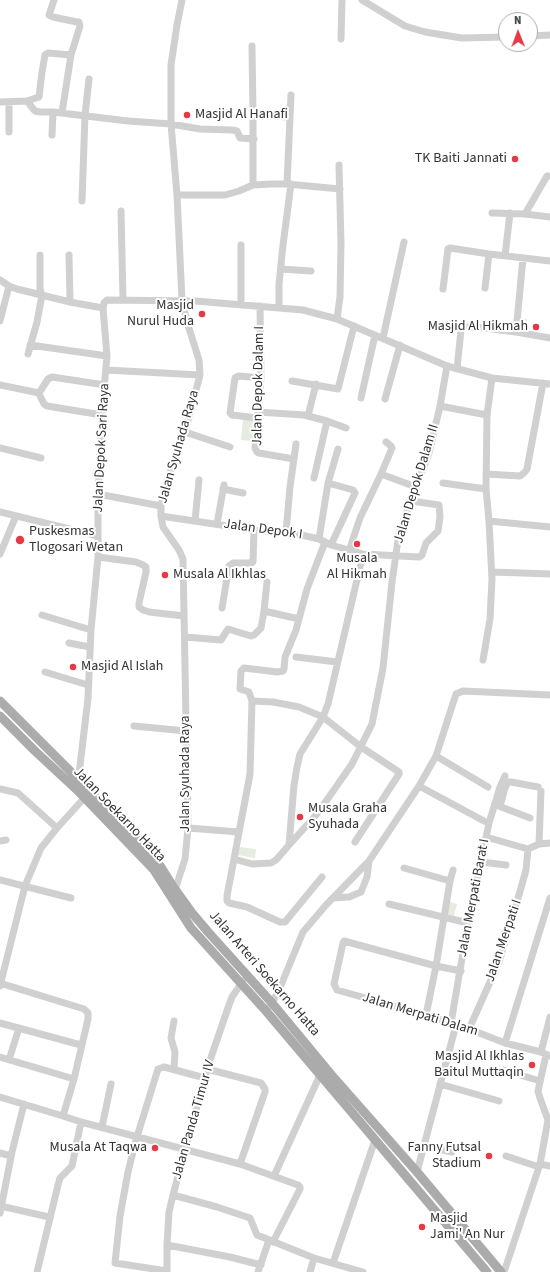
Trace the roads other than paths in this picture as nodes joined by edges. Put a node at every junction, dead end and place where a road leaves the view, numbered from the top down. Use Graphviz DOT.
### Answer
graph roads {
  1 [pos="54,0"];
  2 [pos="182,0"];
  3 [pos="342,0"];
  4 [pos="362,0"];
  5 [pos="550,35"];
  6 [pos="498,36"];
  7 [pos="538,36"];
  8 [pos="341,39"];
  9 [pos="252,46"];
  10 [pos="72,55"];
  11 [pos="89,79"];
  12 [pos="291,95"];
  13 [pos="27,101"];
  14 [pos="0,102"];
  15 [pos="9,102"];
  16 [pos="54,112"];
  17 [pos="62,113"];
  18 [pos="85,115"];
  19 [pos="253,115"];
  20 [pos="289,117"];
  21 [pos="171,124"];
  22 [pos="9,132"];
  23 [pos="52,135"];
  24 [pos="254,139"];
  25 [pos="339,165"];
  26 [pos="548,176"];
  27 [pos="289,184"];
  28 [pos="254,185"];
  29 [pos="340,189"];
  30 [pos="177,195"];
  31 [pos="82,201"];
  32 [pos="121,211"];
  33 [pos="492,213"];
  34 [pos="510,213"];
  35 [pos="525,214"];
  36 [pos="550,217"];
  37 [pos="404,242"];
  38 [pos="241,245"];
  39 [pos="490,254"];
  40 [pos="40,255"];
  41 [pos="69,255"];
  42 [pos="505,256"];
  43 [pos="523,258"];
  44 [pos="550,261"];
  45 [pos="281,269"];
  46 [pos="311,270"];
  47 [pos="0,280"];
  48 [pos="9,286"];
  49 [pos="485,288"];
  50 [pos="443,289"];
  51 [pos="42,295"];
  52 [pos="123,300"];
  53 [pos="182,300"];
  54 [pos="70,302"];
  55 [pos="242,305"];
  56 [pos="260,306"];
  57 [pos="103,308"];
  58 [pos="279,308"];
  59 [pos="337,319"];
  60 [pos="0,321"];
  61 [pos="354,326"];
  62 [pos="516,332"];
  63 [pos="375,335"];
  64 [pos="550,336"];
  65 [pos="383,338"];
  66 [pos="30,345"];
  67 [pos="400,345"];
  68 [pos="28,354"];
  69 [pos="107,356"];
  70 [pos="447,366"];
  71 [pos="457,369"];
  72 [pos="106,370"];
  73 [pos="200,375"];
  74 [pos="261,378"];
  75 [pos="492,378"];
  76 [pos="292,381"];
  77 [pos="316,384"];
  78 [pos="546,384"];
  79 [pos="0,385"];
  80 [pos="105,385"];
  81 [pos="39,393"];
  82 [pos="361,398"];
  83 [pos="385,398"];
  84 [pos="440,406"];
  85 [pos="102,415"];
  86 [pos="258,415"];
  87 [pos="487,415"];
  88 [pos="308,416"];
  89 [pos="327,421"];
  90 [pos="346,428"];
  91 [pos="185,432"];
  92 [pos="386,442"];
  93 [pos="296,444"];
  94 [pos="230,447"];
  95 [pos="0,448"];
  96 [pos="338,449"];
  97 [pos="41,458"];
  98 [pos="294,459"];
  99 [pos="382,474"];
  100 [pos="486,474"];
  101 [pos="314,478"];
  102 [pos="200,480"];
  103 [pos="328,483"];
  104 [pos="443,483"];
  105 [pos="416,488"];
  106 [pos="486,489"];
  107 [pos="243,493"];
  108 [pos="98,494"];
  109 [pos="411,501"];
  110 [pos="161,506"];
  111 [pos="0,512"];
  112 [pos="16,516"];
  113 [pos="161,516"];
  114 [pos="195,521"];
  115 [pos="489,521"];
  116 [pos="217,524"];
  117 [pos="550,527"];
  118 [pos="254,530"];
  119 [pos="286,532"];
  120 [pos="98,536"];
  121 [pos="325,542"];
  122 [pos="349,551"];
  123 [pos="0,554"];
  124 [pos="362,554"];
  125 [pos="396,555"];
  126 [pos="98,557"];
  127 [pos="492,572"];
  128 [pos="550,574"];
  129 [pos="267,582"];
  130 [pos="222,608"];
  131 [pos="264,611"];
  132 [pos="42,615"];
  133 [pos="184,616"];
  134 [pos="299,619"];
  135 [pos="91,630"];
  136 [pos="185,637"];
  137 [pos="69,643"];
  138 [pos="90,647"];
  139 [pos="296,657"];
  140 [pos="483,660"];
  141 [pos="337,662"];
  142 [pos="45,672"];
  143 [pos="88,684"];
  144 [pos="550,695"];
  145 [pos="0,701"];
  146 [pos="252,701"];
  147 [pos="0,716"];
  148 [pos="323,717"];
  149 [pos="134,726"];
  150 [pos="186,731"];
  151 [pos="361,747"];
  152 [pos="436,756"];
  153 [pos="505,776"];
  154 [pos="78,779"];
  155 [pos="419,786"];
  156 [pos="488,787"];
  157 [pos="0,788"];
  158 [pos="77,790"];
  159 [pos="87,795"];
  160 [pos="497,806"];
  161 [pos="530,818"];
  162 [pos="484,821"];
  163 [pos="57,828"];
  164 [pos="188,828"];
  165 [pos="239,832"];
  166 [pos="486,837"];
  167 [pos="355,842"];
  168 [pos="550,843"];
  169 [pos="290,844"];
  170 [pos="539,844"];
  171 [pos="528,849"];
  172 [pos="234,860"];
  173 [pos="369,861"];
  174 [pos="481,862"];
  175 [pos="506,865"];
  176 [pos="404,868"];
  177 [pos="453,870"];
  178 [pos="322,877"];
  179 [pos="0,880"];
  180 [pos="450,881"];
  181 [pos="25,886"];
  182 [pos="175,890"];
  183 [pos="71,898"];
  184 [pos="333,898"];
  185 [pos="550,898"];
  186 [pos="389,904"];
  187 [pos="443,917"];
  188 [pos="468,923"];
  189 [pos="436,966"];
  190 [pos="460,971"];
  191 [pos="247,976"];
  192 [pos="0,984"];
  193 [pos="241,984"];
  194 [pos="269,1007"];
  195 [pos="426,1015"];
  196 [pos="550,1017"];
  197 [pos="174,1021"];
  198 [pos="0,1023"];
  199 [pos="454,1024"];
  200 [pos="19,1028"];
  201 [pos="469,1029"];
  202 [pos="505,1042"];
  203 [pos="81,1045"];
  204 [pos="546,1054"];
  205 [pos="0,1057"];
  206 [pos="9,1060"];
  207 [pos="174,1069"];
  208 [pos="207,1069"];
  209 [pos="504,1070"];
  210 [pos="320,1075"];
  211 [pos="204,1078"];
  212 [pos="74,1079"];
  213 [pos="540,1081"];
  214 [pos="111,1084"];
  215 [pos="440,1084"];
  216 [pos="0,1097"];
  217 [pos="499,1101"];
  218 [pos="24,1104"];
  219 [pos="64,1116"];
  220 [pos="549,1120"];
  221 [pos="82,1122"];
  222 [pos="102,1127"];
  223 [pos="137,1137"];
  224 [pos="375,1140"];
  225 [pos="424,1146"];
  226 [pos="185,1150"];
  227 [pos="452,1152"];
  228 [pos="0,1153"];
  229 [pos="11,1156"];
  230 [pos="506,1156"];
  231 [pos="240,1164"];
  232 [pos="540,1165"];
  233 [pos="550,1166"];
  234 [pos="417,1172"];
  235 [pos="274,1176"];
  236 [pos="173,1195"];
  237 [pos="0,1209"];
  238 [pos="49,1217"];
  239 [pos="458,1221"];
  240 [pos="450,1228"];
  241 [pos="271,1241"];
  242 [pos="167,1245"];
  243 [pos="314,1258"];
  244 [pos="333,1263"];
  245 [pos="259,1268"];
  246 [pos="167,1271"];
  247 [pos="37,1272"];
  248 [pos="310,1272"];
  249 [pos="363,1272"];
  250 [pos="486,1272"];
  251 [pos="501,1272"];
  252 [pos="504,1272"];
  1 -- 10 [label="street"];
  2 -- 21 [label="street, Jalan Syuhada Raya"];
  3 -- 8 [label="street"];
  4 -- 6 [label="street"];
  5 -- 7 [label="street"];
  9 -- 19 [label="street"];
  10 -- 13 [label="street"];
  10 -- 17 [label="street"];
  11 -- 18 [label="street"];
  12 -- 20 [label="street"];
  13 -- 15 [label="street"];
  13 -- 16 [label="street"];
  14 -- 15 [label="street"];
  15 -- 22 [label="street"];
  16 -- 17 [label="street"];
  16 -- 23 [label="street"];
  17 -- 18 [label="street"];
  18 -- 21 [label="street"];
  18 -- 31 [label="street"];
  19 -- 20 [label="street"];
  19 -- 24 [label="street"];
  20 -- 27 [label="street"];
  21 -- 24 [label="street"];
  21 -- 30 [label="street, Jalan Syuhada Raya"];
  24 -- 28 [label="street"];
  25 -- 29 [label="street"];
  26 -- 35 [label="street"];
  27 -- 28 [label="street"];
  27 -- 29 [label="street"];
  27 -- 45 [label="street"];
  28 -- 30 [label="street"];
  29 -- 59 [label="street"];
  30 -- 53 [label="street, Jalan Syuhada Raya"];
  32 -- 52 [label="street"];
  33 -- 34 [label="street"];
  34 -- 35 [label="street"];
  34 -- 42 [label="street"];
  35 -- 36 [label="street"];
  37 -- 65 [label="street"];
  38 -- 55 [label="street"];
  39 -- 42 [label="street"];
  39 -- 49 [label="street"];
  39 -- 50 [label="street"];
  40 -- 51 [label="street"];
  41 -- 54 [label="street"];
  42 -- 43 [label="street"];
  43 -- 44 [label="street"];
  43 -- 62 [label="street"];
  45 -- 46 [label="street"];
  45 -- 58 [label="street"];
  47 -- 48 [label="street"];
  48 -- 51 [label="street"];
  48 -- 60 [label="street"];
  51 -- 54 [label="street"];
  51 -- 66 [label="street"];
  52 -- 53 [label="street"];
  52 -- 57 [label="street"];
  53 -- 55 [label="street"];
  53 -- 73 [label="street, Jalan Syuhada Raya"];
  54 -- 57 [label="street"];
  55 -- 56 [label="street"];
  56 -- 58 [label="street"];
  56 -- 74 [label="street, Jalan Depok Dalam I"];
  57 -- 69 [label="street, Jalan Depok Sari Raya"];
  58 -- 59 [label="street"];
  59 -- 61 [label="street"];
  61 -- 63 [label="street"];
  61 -- 77 [label="street"];
  62 -- 64 [label="street"];
  62 -- 71 [label="street"];
  63 -- 65 [label="street"];
  63 -- 82 [label="street"];
  65 -- 67 [label="street"];
  66 -- 68 [label="street"];
  66 -- 69 [label="street"];
  67 -- 70 [label="street"];
  67 -- 83 [label="street"];
  69 -- 72 [label="street, Jalan Depok Sari Raya"];
  70 -- 71 [label="street"];
  70 -- 84 [label="street, Jalan Depok Dalam II"];
  71 -- 75 [label="street"];
  72 -- 73 [label="street"];
  72 -- 80 [label="street, Jalan Depok Sari Raya"];
  73 -- 91 [label="street, Jalan Syuhada Raya"];
  74 -- 86 [label="street, Jalan Depok Dalam I"];
  74 -- 86 [label="street"];
  75 -- 78 [label="street"];
  75 -- 87 [label="street"];
  76 -- 77 [label="street"];
  77 -- 88 [label="street"];
  78 -- 100 [label="street"];
  79 -- 81 [label="street"];
  80 -- 81 [label="street"];
  80 -- 85 [label="street, Jalan Depok Sari Raya"];
  81 -- 85 [label="street"];
  84 -- 87 [label="street"];
  84 -- 105 [label="street, Jalan Depok Dalam II"];
  85 -- 108 [label="street, Jalan Depok Sari Raya"];
  86 -- 88 [label="street"];
  86 -- 98 [label="street, Jalan Depok Dalam I"];
  87 -- 100 [label="street"];
  88 -- 89 [label="street"];
  89 -- 90 [label="street"];
  89 -- 101 [label="street"];
  91 -- 94 [label="street"];
  91 -- 110 [label="street, Jalan Syuhada Raya"];
  92 -- 99 [label="street"];
  93 -- 98 [label="street"];
  95 -- 97 [label="street"];
  96 -- 103 [label="street"];
  98 -- 119 [label="street"];
  99 -- 105 [label="street"];
  99 -- 122 [label="street"];
  100 -- 106 [label="street"];
  102 -- 114 [label="street"];
  103 -- 121 [label="street"];
  103 -- 121 [label="street"];
  104 -- 106 [label="street"];
  105 -- 109 [label="street, Jalan Depok Dalam II"];
  106 -- 115 [label="street"];
  107 -- 116 [label="street"];
  108 -- 110 [label="street"];
  108 -- 120 [label="street, Jalan Depok Sari Raya"];
  109 -- 125 [label="street, Jalan Depok Dalam II"];
  109 -- 125 [label="street, Jalan Depok I"];
  110 -- 113 [label="street, Jalan Syuhada Raya"];
  111 -- 112 [label="street"];
  112 -- 120 [label="street"];
  112 -- 123 [label="street"];
  113 -- 114 [label="street, Jalan Depok I"];
  113 -- 133 [label="street, Jalan Syuhada Raya"];
  114 -- 116 [label="street, Jalan Depok I"];
  115 -- 117 [label="street"];
  115 -- 127 [label="street"];
  116 -- 118 [label="street, Jalan Depok I"];
  118 -- 119 [label="street, Jalan Depok I"];
  118 -- 130 [label="street"];
  119 -- 121 [label="street, Jalan Depok I"];
  120 -- 126 [label="street, Jalan Depok Sari Raya"];
  121 -- 122 [label="street, Jalan Depok I"];
  121 -- 134 [label="street"];
  122 -- 124 [label="street, Jalan Depok I"];
  124 -- 125 [label="street, Jalan Depok I"];
  124 -- 141 [label="street"];
  125 -- 151 [label="street, Jalan Depok Dalam II"];
  126 -- 133 [label="street"];
  126 -- 135 [label="street, Jalan Depok Sari Raya"];
  127 -- 128 [label="street"];
  127 -- 140 [label="street"];
  129 -- 131 [label="street"];
  131 -- 134 [label="street"];
  131 -- 136 [label="street"];
  132 -- 135 [label="street"];
  133 -- 136 [label="street, Jalan Syuhada Raya"];
  134 -- 146 [label="street"];
  135 -- 138 [label="street, Jalan Depok Sari Raya"];
  136 -- 150 [label="street, Jalan Syuhada Raya"];
  137 -- 138 [label="street"];
  138 -- 143 [label="street, Jalan Depok Sari Raya"];
  139 -- 141 [label="street"];
  141 -- 148 [label="street"];
  142 -- 143 [label="street"];
  143 -- 154 [label="street, Jalan Depok Sari Raya"];
  144 -- 152 [label="street"];
  145 -- 154 [label="main road, Jalan Arteri Soekarno Hatta"];
  146 -- 148 [label="street"];
  146 -- 165 [label="street"];
  147 -- 158 [label="main road, Jalan Soekarno Hatta"];
  148 -- 151 [label="street"];
  148 -- 169 [label="street"];
  149 -- 150 [label="street"];
  150 -- 164 [label="street, Jalan Syuhada Raya"];
  151 -- 167 [label="street"];
  151 -- 169 [label="street, Jalan Depok Dalam II"];
  152 -- 155 [label="street"];
  152 -- 156 [label="street"];
  153 -- 160 [label="street, Jalan Merpati Barat I"];
  154 -- 158 [label="street, Jalan Depok Sari Raya"];
  154 -- 159 [label="main road, Jalan Arteri Soekarno Hatta"];
  155 -- 162 [label="street"];
  155 -- 173 [label="street"];
  157 -- 163 [label="street"];
  158 -- 159 [label="main road, Jalan Soekarno Hatta"];
  159 -- 163 [label="street"];
  159 -- 182 [label="main road, Jalan Arteri Soekarno Hatta"];
  159 -- 193 [label="main road, Jalan Soekarno Hatta"];
  160 -- 161 [label="street"];
  160 -- 166 [label="street, Jalan Merpati Barat I"];
  160 -- 170 [label="street"];
  163 -- 181 [label="street"];
  164 -- 165 [label="street"];
  164 -- 182 [label="street, Jalan Syuhada Raya"];
  165 -- 172 [label="street"];
  166 -- 171 [label="street"];
  166 -- 174 [label="street, Jalan Merpati Barat I"];
  168 -- 170 [label="street"];
  169 -- 172 [label="street, Jalan Depok Dalam II"];
  170 -- 171 [label="street"];
  171 -- 201 [label="street, Jalan Merpati I"];
  172 -- 178 [label="street"];
  173 -- 184 [label="street"];
  173 -- 184 [label="street"];
  174 -- 175 [label="street"];
  174 -- 188 [label="street, Jalan Merpati Barat I"];
  176 -- 180 [label="street"];
  177 -- 180 [label="street"];
  179 -- 181 [label="street"];
  180 -- 187 [label="street"];
  181 -- 183 [label="street"];
  181 -- 192 [label="street"];
  182 -- 191 [label="main road, Jalan Arteri Soekarno Hatta"];
  184 -- 194 [label="street"];
  185 -- 202 [label="street"];
  186 -- 187 [label="street"];
  187 -- 188 [label="street"];
  187 -- 189 [label="street"];
  188 -- 190 [label="street, Jalan Merpati Barat I"];
  189 -- 190 [label="street"];
  189 -- 195 [label="street"];
  189 -- 195 [label="street, Jalan Merpati Dalam"];
  190 -- 199 [label="street, Jalan Merpati Barat I"];
  191 -- 193 [label="street, Jalan Panda Timur IV"];
  191 -- 194 [label="main road, Jalan Arteri Soekarno Hatta"];
  192 -- 203 [label="street"];
  193 -- 194 [label="main road, Jalan Soekarno Hatta"];
  193 -- 208 [label="street, Jalan Panda Timur IV"];
  194 -- 210 [label="main road, Jalan Soekarno Hatta"];
  194 -- 234 [label="main road, Jalan Arteri Soekarno Hatta"];
  195 -- 199 [label="street, Jalan Merpati Dalam"];
  196 -- 204 [label="street"];
  197 -- 207 [label="street"];
  198 -- 200 [label="street"];
  199 -- 201 [label="street, Jalan Merpati Dalam"];
  199 -- 215 [label="street, Jalan Merpati Barat I"];
  200 -- 203 [label="street"];
  200 -- 206 [label="street"];
  201 -- 202 [label="street, Jalan Merpati Dalam"];
  202 -- 204 [label="street, Jalan Merpati Dalam"];
  203 -- 212 [label="street"];
  204 -- 213 [label="street"];
  205 -- 206 [label="street"];
  206 -- 212 [label="street"];
  207 -- 211 [label="street"];
  207 -- 223 [label="street"];
  208 -- 211 [label="street, Jalan Panda Timur IV"];
  208 -- 231 [label="street"];
  209 -- 213 [label="street"];
  210 -- 224 [label="main road, Jalan Soekarno Hatta"];
  210 -- 235 [label="street"];
  211 -- 226 [label="street, Jalan Panda Timur IV"];
  212 -- 219 [label="street"];
  213 -- 220 [label="street"];
  214 -- 222 [label="street"];
  215 -- 217 [label="street"];
  215 -- 225 [label="street, Jalan Merpati Barat I"];
  216 -- 218 [label="street"];
  218 -- 219 [label="street"];
  218 -- 229 [label="street"];
  219 -- 221 [label="street"];
  220 -- 232 [label="street"];
  221 -- 222 [label="street"];
  221 -- 238 [label="street"];
  222 -- 223 [label="street"];
  223 -- 226 [label="street"];
  223 -- 246 [label="street"];
  224 -- 240 [label="main road, Jalan Soekarno Hatta"];
  224 -- 244 [label="street"];
  225 -- 227 [label="street"];
  225 -- 234 [label="street, Jalan Merpati Barat I"];
  226 -- 231 [label="street"];
  226 -- 236 [label="street, Jalan Panda Timur IV"];
  228 -- 229 [label="street"];
  229 -- 237 [label="street"];
  230 -- 232 [label="street"];
  231 -- 235 [label="street"];
  232 -- 233 [label="street"];
  232 -- 252 [label="street"];
  234 -- 239 [label="main road, Jalan Arteri Soekarno Hatta"];
  235 -- 241 [label="street"];
  236 -- 241 [label="street"];
  236 -- 242 [label="street, Jalan Panda Timur IV"];
  237 -- 238 [label="street"];
  238 -- 247 [label="street"];
  239 -- 240 [label="main road"];
  239 -- 251 [label="main road, Jalan Arteri Soekarno Hatta"];
  240 -- 250 [label="main road, Jalan Soekarno Hatta"];
  241 -- 243 [label="street"];
  241 -- 245 [label="street"];
  242 -- 245 [label="street"];
  242 -- 246 [label="street, Jalan Panda Timur IV"];
  243 -- 244 [label="street"];
  243 -- 248 [label="street"];
  244 -- 249 [label="street"];
}
